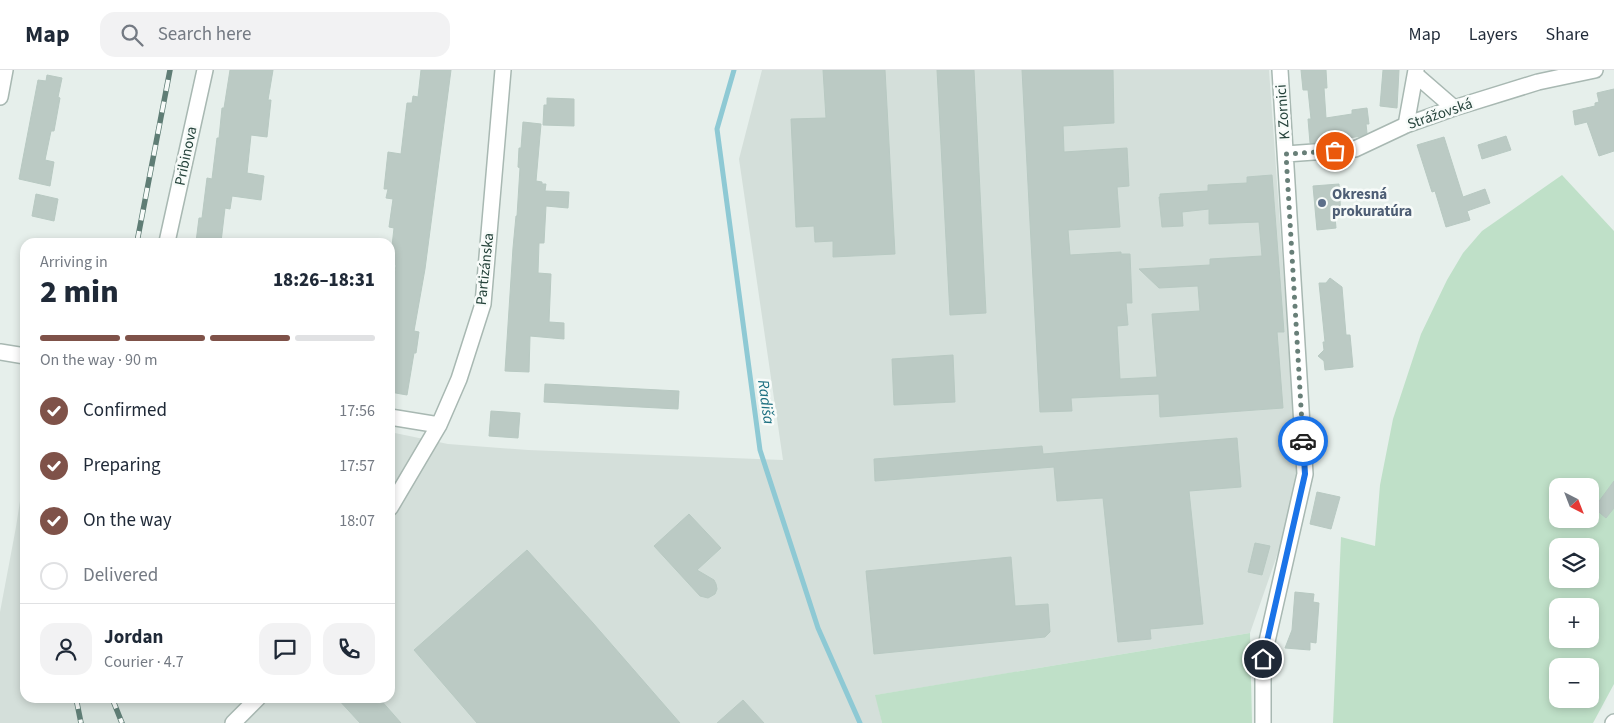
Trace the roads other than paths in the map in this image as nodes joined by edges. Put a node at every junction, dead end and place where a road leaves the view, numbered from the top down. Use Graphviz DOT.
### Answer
graph roads {
  1 [pos="5,70"];
  2 [pos="205,70"];
  3 [pos="503,70"];
  4 [pos="1280,70"];
  5 [pos="1595,70"];
  6 [pos="1416,72"];
  7 [pos="0,96"];
  8 [pos="1454,108"];
  9 [pos="1406,125"];
  10 [pos="1286,154"];
  11 [pos="169,238"];
  12 [pos="0,352"];
  13 [pos="20,355"];
  14 [pos="395,418"];
  15 [pos="439,425"];
  16 [pos="395,500"];
  17 [pos="253,703"];
  18 [pos="233,723"];
  19 [pos="1263,723"];
  1 -- 7 [label="street"];
  2 -- 11 [label="street, Pribinova"];
  3 -- 15 [label="street, Partizánska"];
  4 -- 10 [label="street, K Zornici"];
  5 -- 8 [label="street, Strážovská"];
  6 -- 8 [label="street"];
  6 -- 9 [label="street"];
  8 -- 9 [label="street, Strážovská"];
  9 -- 10 [label="street, Strážovská"];
  10 -- 19 [label="street, K Zornici"];
  12 -- 13 [label="street"];
  14 -- 15 [label="street"];
  15 -- 16 [label="street, Partizánska"];
  17 -- 18 [label="street"];
}
